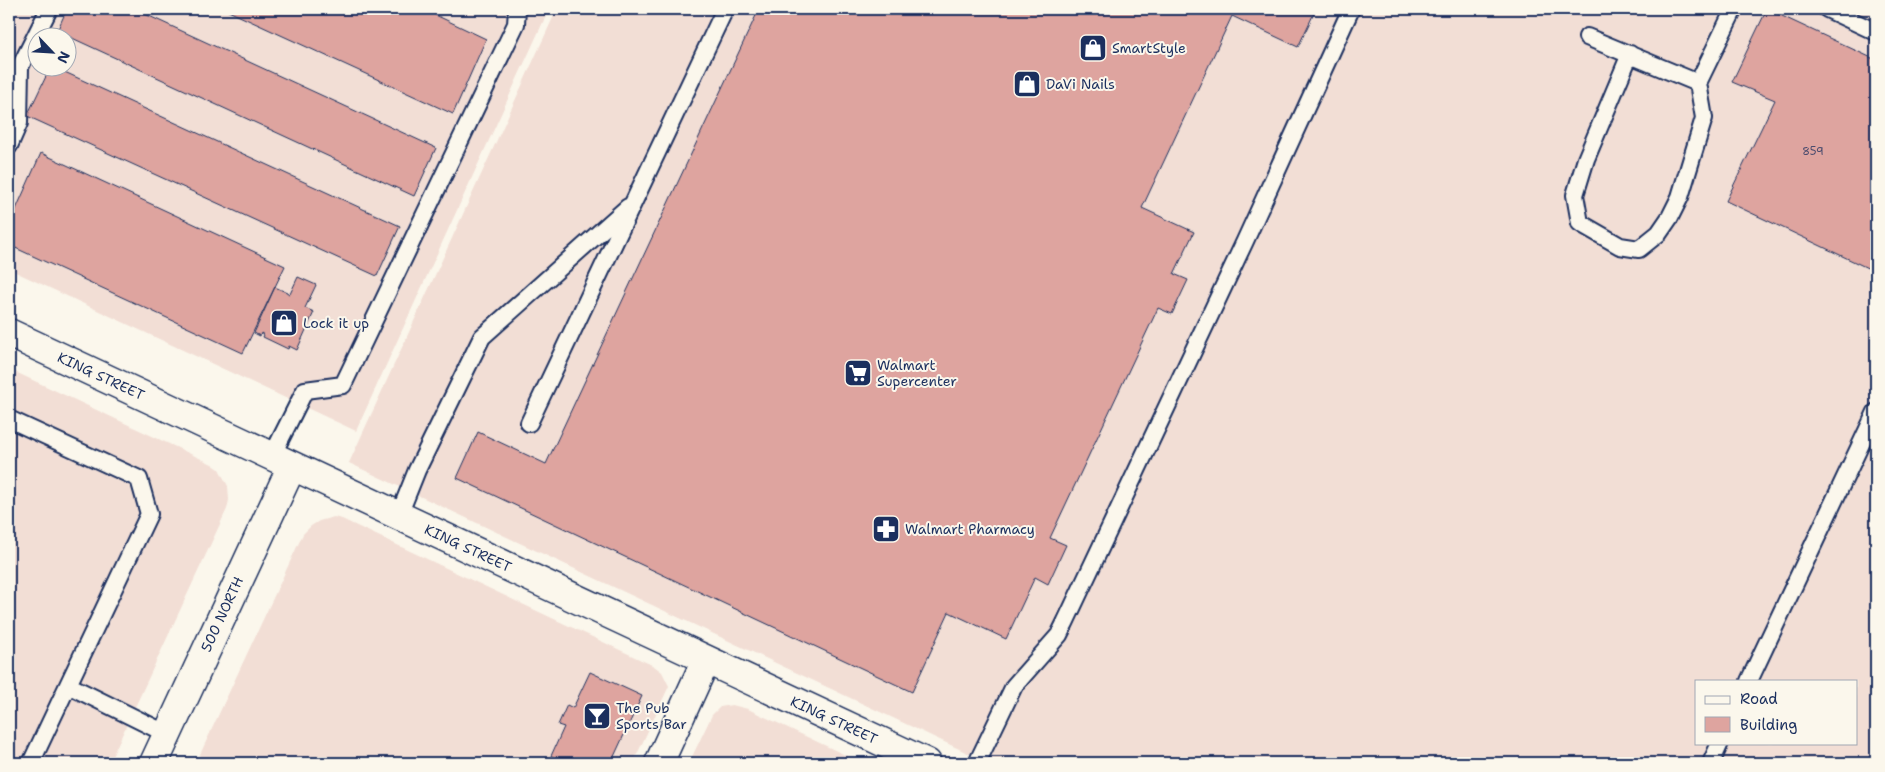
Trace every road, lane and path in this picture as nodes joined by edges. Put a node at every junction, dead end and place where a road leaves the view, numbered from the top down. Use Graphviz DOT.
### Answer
graph roads {
  1 [pos="49,9"];
  2 [pos="517,9"];
  3 [pos="725,9"];
  4 [pos="1351,9"];
  5 [pos="1734,9"];
  6 [pos="1827,9"];
  7 [pos="1876,32"];
  8 [pos="1587,37"];
  9 [pos="1630,54"];
  10 [pos="1698,82"];
  11 [pos="9,146"];
  12 [pos="633,202"];
  13 [pos="9,333"];
  14 [pos="1876,412"];
  15 [pos="9,419"];
  16 [pos="529,423"];
  17 [pos="282,460"];
  18 [pos="399,515"];
  19 [pos="706,660"];
  20 [pos="1750,680"];
  21 [pos="68,685"];
  22 [pos="167,734"];
  23 [pos="1720,744"];
  24 [pos="31,763"];
  25 [pos="154,763"];
  26 [pos="659,763"];
  27 [pos="927,763"];
  28 [pos="977,763"];
  29 [pos="1711,763"];
  1 -- 11 [label="lane"];
  2 -- 17 [label="lane"];
  3 -- 12 [label="lane"];
  4 -- 28 [label="lane"];
  5 -- 10 [label="lane"];
  6 -- 7 [label="lane"];
  8 -- 9 [label="lane"];
  9 -- 10 [label="lane"];
  9 -- 10 [label="lane"];
  12 -- 16 [label="lane"];
  12 -- 18 [label="lane"];
  13 -- 17 [label="street, KING STREET"];
  14 -- 20 [label="lane"];
  15 -- 21 [label="lane"];
  17 -- 18 [label="street, KING STREET"];
  17 -- 22 [label="street, 500 NORTH"];
  18 -- 19 [label="street, KING STREET"];
  19 -- 26 [label="street"];
  19 -- 27 [label="street, KING STREET"];
  21 -- 22 [label="lane"];
  21 -- 24 [label="lane"];
  22 -- 25 [label="street, 500 NORTH"];
  23 -- 29 [label="lane"];
}
